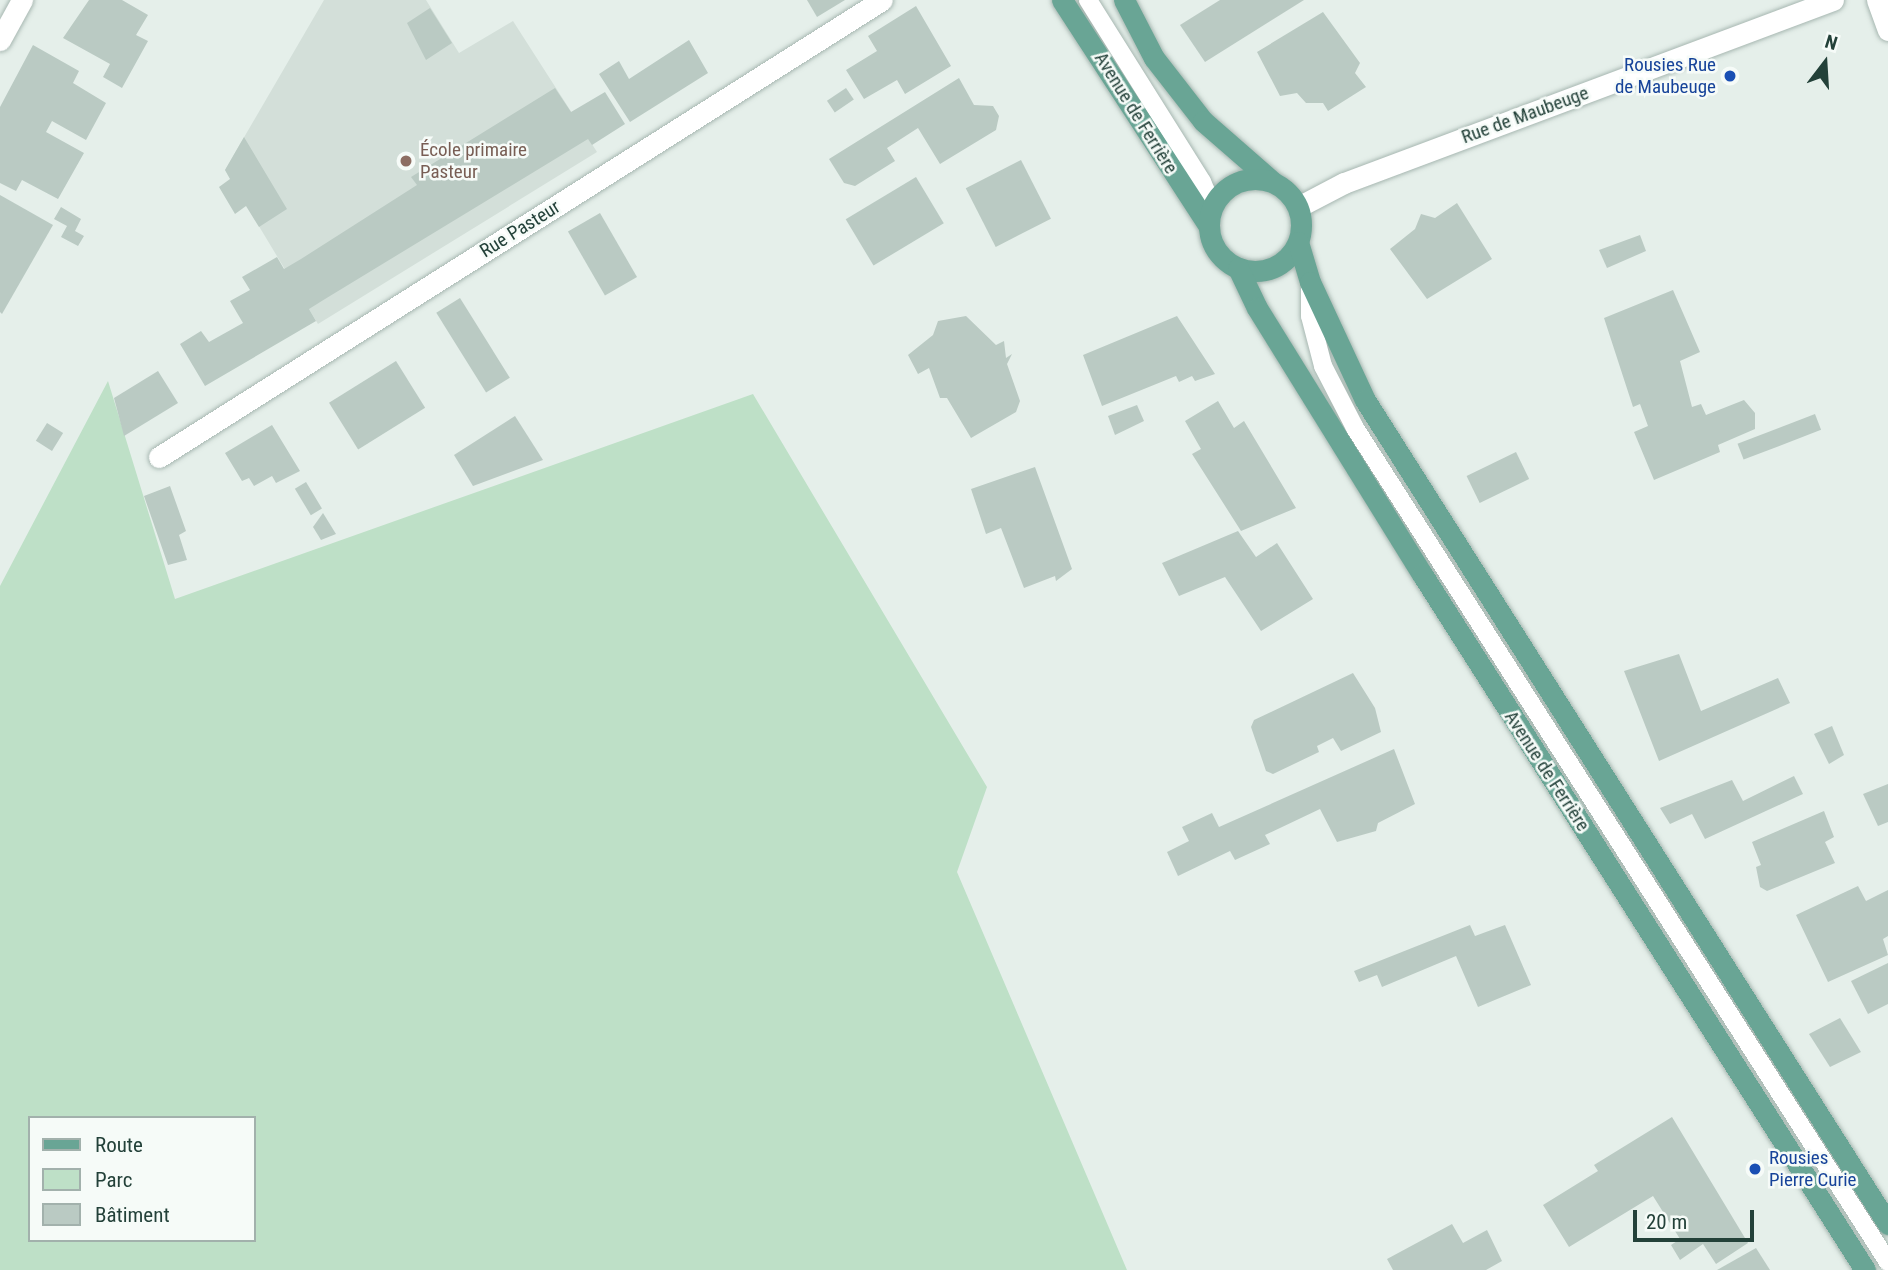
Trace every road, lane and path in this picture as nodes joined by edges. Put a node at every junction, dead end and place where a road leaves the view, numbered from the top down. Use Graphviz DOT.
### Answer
graph roads {
  1 [pos="22,0"];
  2 [pos="882,0"];
  3 [pos="1062,0"];
  4 [pos="1088,0"];
  5 [pos="1124,0"];
  6 [pos="1833,0"];
  7 [pos="1877,0"];
  8 [pos="1888,30"];
  9 [pos="0,40"];
  10 [pos="1273,182"];
  11 [pos="1298,207"];
  12 [pos="1211,217"];
  13 [pos="1298,242"];
  14 [pos="1238,268"];
  15 [pos="1310,282"];
  16 [pos="159,457"];
  17 [pos="1888,1224"];
  18 [pos="1888,1262"];
  19 [pos="1864,1270"];
  1 -- 9 [label="street"];
  2 -- 16 [label="street, Rue Pasteur"];
  3 -- 12 [label="main road, Avenue de Ferrière"];
  4 -- 12 [label="lane"];
  5 -- 10 [label="main road"];
  6 -- 11 [label="street, Rue de Maubeuge"];
  7 -- 8 [label="street"];
  10 -- 11 [label="main road"];
  10 -- 12 [label="main road"];
  11 -- 13 [label="main road"];
  12 -- 14 [label="main road"];
  13 -- 14 [label="main road"];
  13 -- 15 [label="main road"];
  14 -- 19 [label="main road, Avenue de Ferrière"];
  15 -- 17 [label="main road"];
  15 -- 18 [label="lane"];
}
